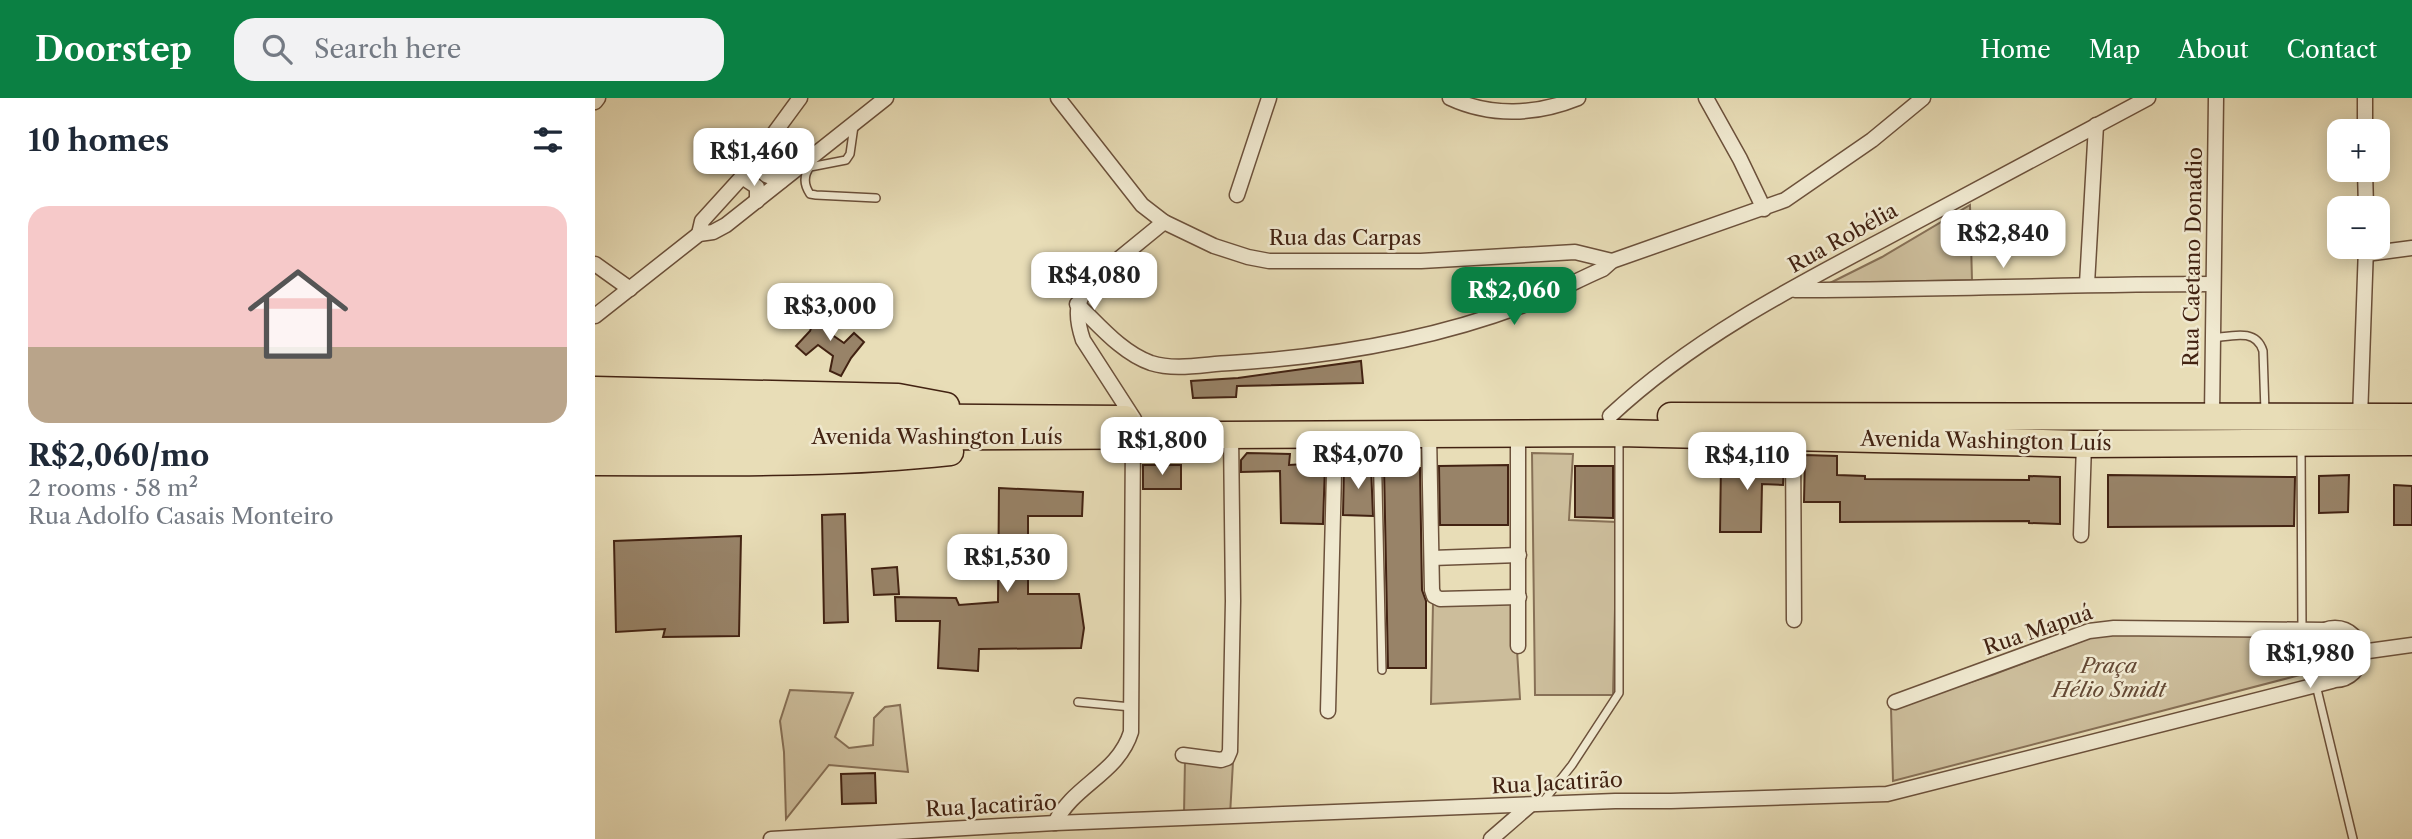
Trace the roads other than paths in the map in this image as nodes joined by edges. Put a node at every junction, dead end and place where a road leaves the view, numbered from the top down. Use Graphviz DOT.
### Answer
graph roads {
  1 [pos="800,98"];
  2 [pos="886,98"];
  3 [pos="1058,98"];
  4 [pos="1269,98"];
  5 [pos="1450,98"];
  6 [pos="1578,98"];
  7 [pos="1706,98"];
  8 [pos="1923,98"];
  9 [pos="2148,98"];
  10 [pos="2216,98"];
  11 [pos="2365,98"];
  12 [pos="2365,119"];
  13 [pos="855,122"];
  14 [pos="2096,125"];
  15 [pos="754,160"];
  16 [pos="742,177"];
  17 [pos="781,181"];
  18 [pos="731,189"];
  19 [pos="1237,195"];
  20 [pos="876,198"];
  21 [pos="752,204"];
  22 [pos="1764,209"];
  23 [pos="1164,222"];
  24 [pos="699,234"];
  25 [pos="2412,248"];
  26 [pos="2390,249"];
  27 [pos="2366,259"];
  28 [pos="1612,261"];
  29 [pos="595,264"];
  30 [pos="2088,284"];
  31 [pos="2213,284"];
  32 [pos="630,289"];
  33 [pos="1793,290"];
  34 [pos="1077,304"];
  35 [pos="595,316"];
  36 [pos="2213,338"];
  37 [pos="595,390"];
  38 [pos="595,415"];
  39 [pos="2212,416"];
  40 [pos="2265,416"];
  41 [pos="985,417"];
  42 [pos="2412,417"];
  43 [pos="2360,418"];
  44 [pos="1614,424"];
  45 [pos="1133,427"];
  46 [pos="870,428"];
  47 [pos="1518,433"];
  48 [pos="1231,434"];
  49 [pos="1335,434"];
  50 [pos="1377,434"];
  51 [pos="1429,434"];
  52 [pos="1052,437"];
  53 [pos="595,438"];
  54 [pos="1793,438"];
  55 [pos="2301,442"];
  56 [pos="2412,442"];
  57 [pos="2084,444"];
  58 [pos="595,462"];
  59 [pos="2081,535"];
  60 [pos="1519,555"];
  61 [pos="1432,558"];
  62 [pos="1519,597"];
  63 [pos="1794,620"];
  64 [pos="2302,628"];
  65 [pos="2326,629"];
  66 [pos="2412,645"];
  67 [pos="1518,646"];
  68 [pos="2361,652"];
  69 [pos="1382,670"];
  70 [pos="2332,681"];
  71 [pos="2316,685"];
  72 [pos="1078,702"];
  73 [pos="1895,702"];
  74 [pos="1132,707"];
  75 [pos="1328,711"];
  76 [pos="1183,755"];
  77 [pos="1535,805"];
  78 [pos="1055,823"];
  79 [pos="813,838"];
  80 [pos="771,839"];
  81 [pos="1491,839"];
  82 [pos="2353,839"];
  1 -- 15 [label="street"];
  2 -- 13 [label="street"];
  3 -- 23 [label="street, Rua das Carpas"];
  4 -- 19 [label="street"];
  5 -- 6 [label="street"];
  7 -- 22 [label="street"];
  8 -- 22 [label="street"];
  9 -- 14 [label="street, Rua Robélia"];
  10 -- 31 [label="street, Rua Caetano Donadio"];
  11 -- 12 [label="street"];
  13 -- 17 [label="street"];
  13 -- 20 [label="lane"];
  14 -- 30 [label="street"];
  14 -- 33 [label="street, Rua Robélia"];
  15 -- 16 [label="street"];
  15 -- 17 [label="street"];
  16 -- 18 [label="street"];
  16 -- 21 [label="street"];
  17 -- 21 [label="street"];
  18 -- 21 [label="street"];
  18 -- 24 [label="street"];
  21 -- 24 [label="street"];
  22 -- 28 [label="street"];
  23 -- 28 [label="street, Rua das Carpas"];
  23 -- 34 [label="street"];
  24 -- 32 [label="street"];
  25 -- 26 [label="street"];
  27 -- 43 [label="street"];
  28 -- 34 [label="street"];
  29 -- 32 [label="street"];
  30 -- 31 [label="street"];
  30 -- 33 [label="street"];
  31 -- 36 [label="street, Rua Caetano Donadio"];
  32 -- 35 [label="street"];
  33 -- 44 [label="street, Rua Robélia"];
  34 -- 45 [label="street"];
  36 -- 39 [label="street, Rua Caetano Donadio"];
  36 -- 40 [label="lane"];
  37 -- 41 [label="highway"];
  38 -- 46 [label="highway, Avenida Washington Luís"];
  39 -- 40 [label="highway, Avenida Washington Luís"];
  39 -- 44 [label="highway, Avenida Washington Luís"];
  40 -- 43 [label="highway, Avenida Washington Luís"];
  41 -- 45 [label="highway, Avenida Washington Luís"];
  41 -- 46 [label="highway, Avenida Washington Luís"];
  42 -- 43 [label="highway, Avenida Washington Luís"];
  44 -- 45 [label="highway, Avenida Washington Luís"];
  44 -- 47 [label="highway, Avenida Washington Luís"];
  44 -- 54 [label="highway, Avenida Washington Luís"];
  44 -- 77 [label="lane"];
  45 -- 48 [label="highway, Avenida Washington Luís"];
  45 -- 52 [label="highway, Avenida Washington Luís"];
  45 -- 74 [label="street"];
  46 -- 52 [label="highway, Avenida Washington Luís"];
  46 -- 53 [label="highway, Avenida Washington Luís"];
  47 -- 51 [label="highway, Avenida Washington Luís"];
  47 -- 60 [label="street"];
  48 -- 49 [label="highway, Avenida Washington Luís"];
  48 -- 76 [label="street"];
  49 -- 50 [label="highway, Avenida Washington Luís"];
  49 -- 75 [label="street"];
  50 -- 51 [label="highway, Avenida Washington Luís"];
  50 -- 69 [label="lane"];
  51 -- 61 [label="street"];
  52 -- 58 [label="highway"];
  54 -- 57 [label="highway, Avenida Washington Luís"];
  54 -- 63 [label="street"];
  55 -- 56 [label="highway, Avenida Washington Luís"];
  55 -- 57 [label="highway, Avenida Washington Luís"];
  55 -- 64 [label="lane"];
  57 -- 59 [label="street"];
  60 -- 61 [label="street"];
  60 -- 62 [label="street"];
  61 -- 62 [label="street"];
  62 -- 67 [label="street"];
  64 -- 65 [label="street, Rua Mapuá"];
  64 -- 73 [label="street, Rua Mapuá"];
  65 -- 68 [label="street"];
  65 -- 70 [label="street"];
  66 -- 68 [label="street"];
  68 -- 70 [label="street"];
  70 -- 71 [label="street, Rua Jacatirão"];
  71 -- 77 [label="street, Rua Jacatirão"];
  71 -- 82 [label="lane"];
  72 -- 74 [label="lane"];
  74 -- 78 [label="street"];
  77 -- 78 [label="street, Rua Jacatirão"];
  77 -- 81 [label="street"];
  78 -- 79 [label="street, Rua Jacatirão"];
  79 -- 80 [label="street, Rua Jacatirão"];
}
